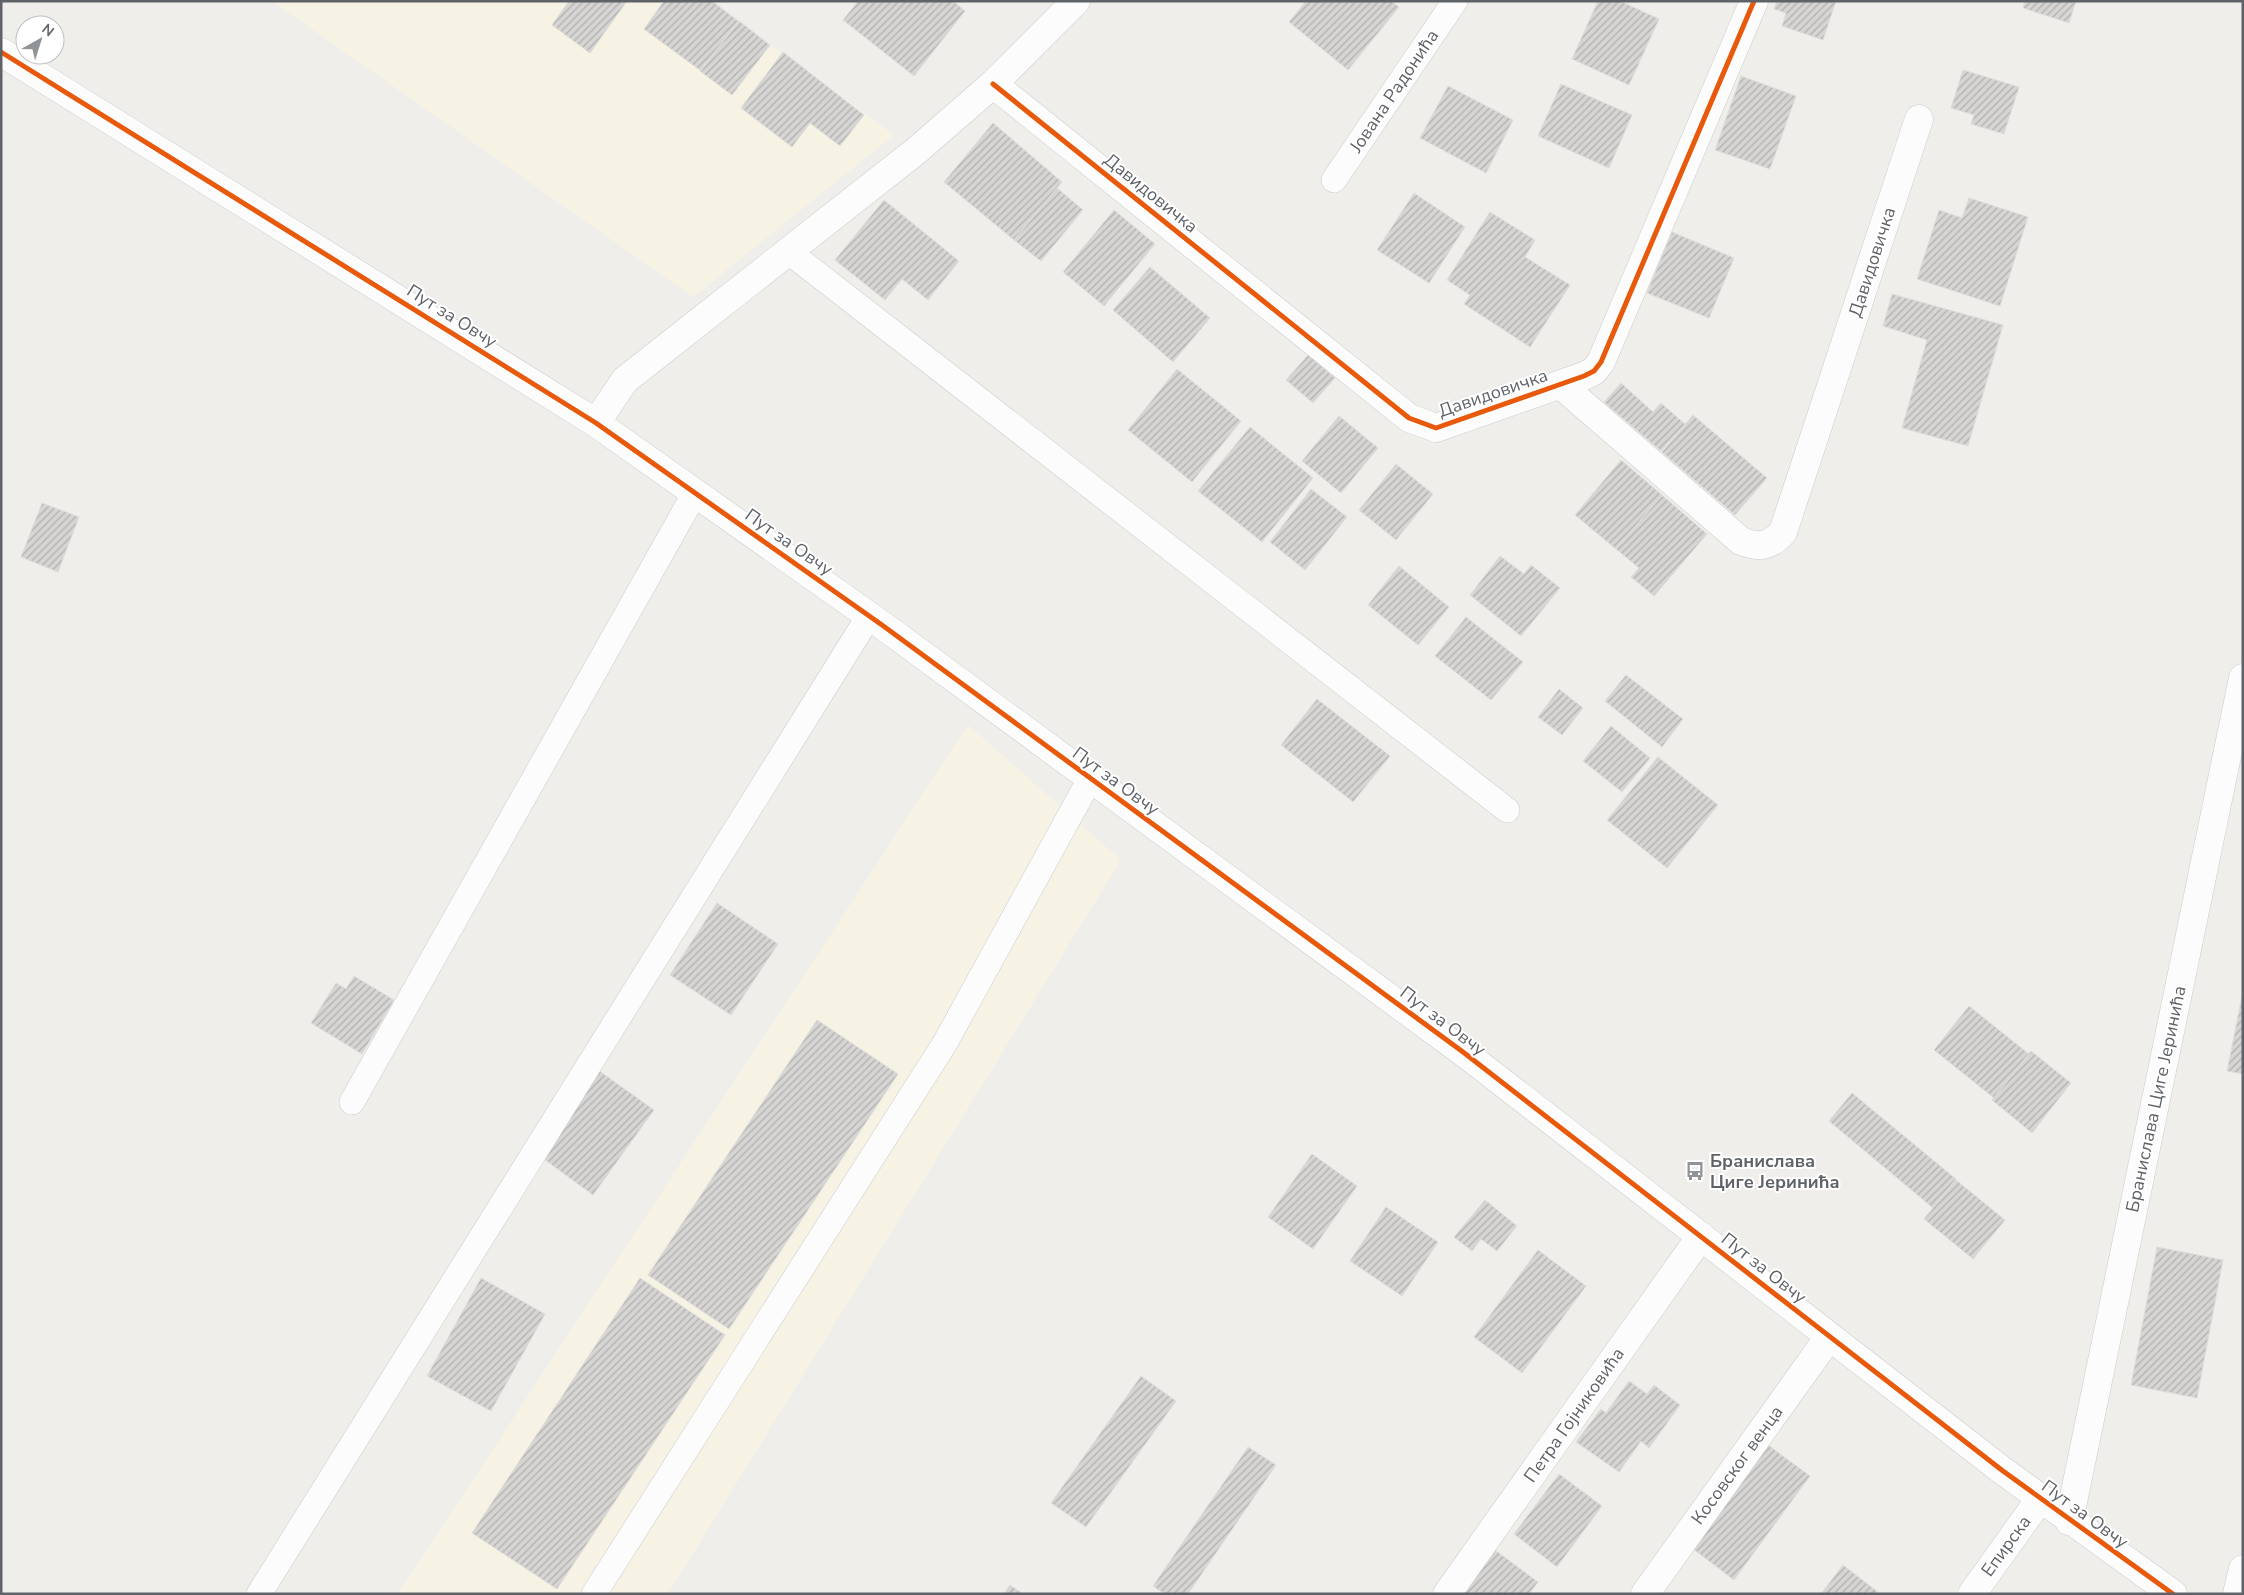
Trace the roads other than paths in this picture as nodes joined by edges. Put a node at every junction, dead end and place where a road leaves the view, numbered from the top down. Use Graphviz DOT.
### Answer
graph roads {
  1 [pos="1077,1"];
  2 [pos="1455,1"];
  3 [pos="1754,1"];
  4 [pos="1,52"];
  5 [pos="993,84"];
  6 [pos="1919,119"];
  7 [pos="1334,180"];
  8 [pos="789,252"];
  9 [pos="1561,385"];
  10 [pos="596,423"];
  11 [pos="695,492"];
  12 [pos="869,616"];
  13 [pos="2243,678"];
  14 [pos="1090,779"];
  15 [pos="1507,810"];
  16 [pos="352,1102"];
  17 [pos="1701,1236"];
  18 [pos="1829,1337"];
  19 [pos="2040,1499"];
  20 [pos="2069,1521"];
  21 [pos="2243,1569"];
  22 [pos="259,1594"];
  23 [pos="594,1594"];
  24 [pos="1447,1594"];
  25 [pos="1645,1594"];
  26 [pos="1972,1594"];
  27 [pos="2172,1594"];
  28 [pos="2237,1594"];
  1 -- 5 [label="street"];
  2 -- 7 [label="lane, Јована Радонића"];
  3 -- 9 [label="street, Давидовичка"];
  4 -- 10 [label="street, Пут за Овчу"];
  5 -- 8 [label="street"];
  5 -- 9 [label="street, Давидовичка"];
  6 -- 9 [label="street, Давидовичка"];
  8 -- 10 [label="street"];
  8 -- 15 [label="lane"];
  10 -- 11 [label="street, Пут за Овчу"];
  11 -- 12 [label="street, Пут за Овчу"];
  11 -- 16 [label="lane"];
  12 -- 14 [label="street, Пут за Овчу"];
  12 -- 22 [label="lane"];
  13 -- 20 [label="street, Бранислава Циге Јеринића"];
  14 -- 17 [label="street, Пут за Овчу"];
  14 -- 23 [label="lane"];
  17 -- 18 [label="street, Пут за Овчу"];
  17 -- 24 [label="street, Петра Гојниковића"];
  18 -- 19 [label="street, Пут за Овчу"];
  18 -- 25 [label="street, Косовског венца"];
  19 -- 20 [label="street, Пут за Овчу"];
  19 -- 26 [label="street, Епирска"];
  20 -- 27 [label="street, Пут за Овчу"];
  21 -- 28 [label="street"];
}
